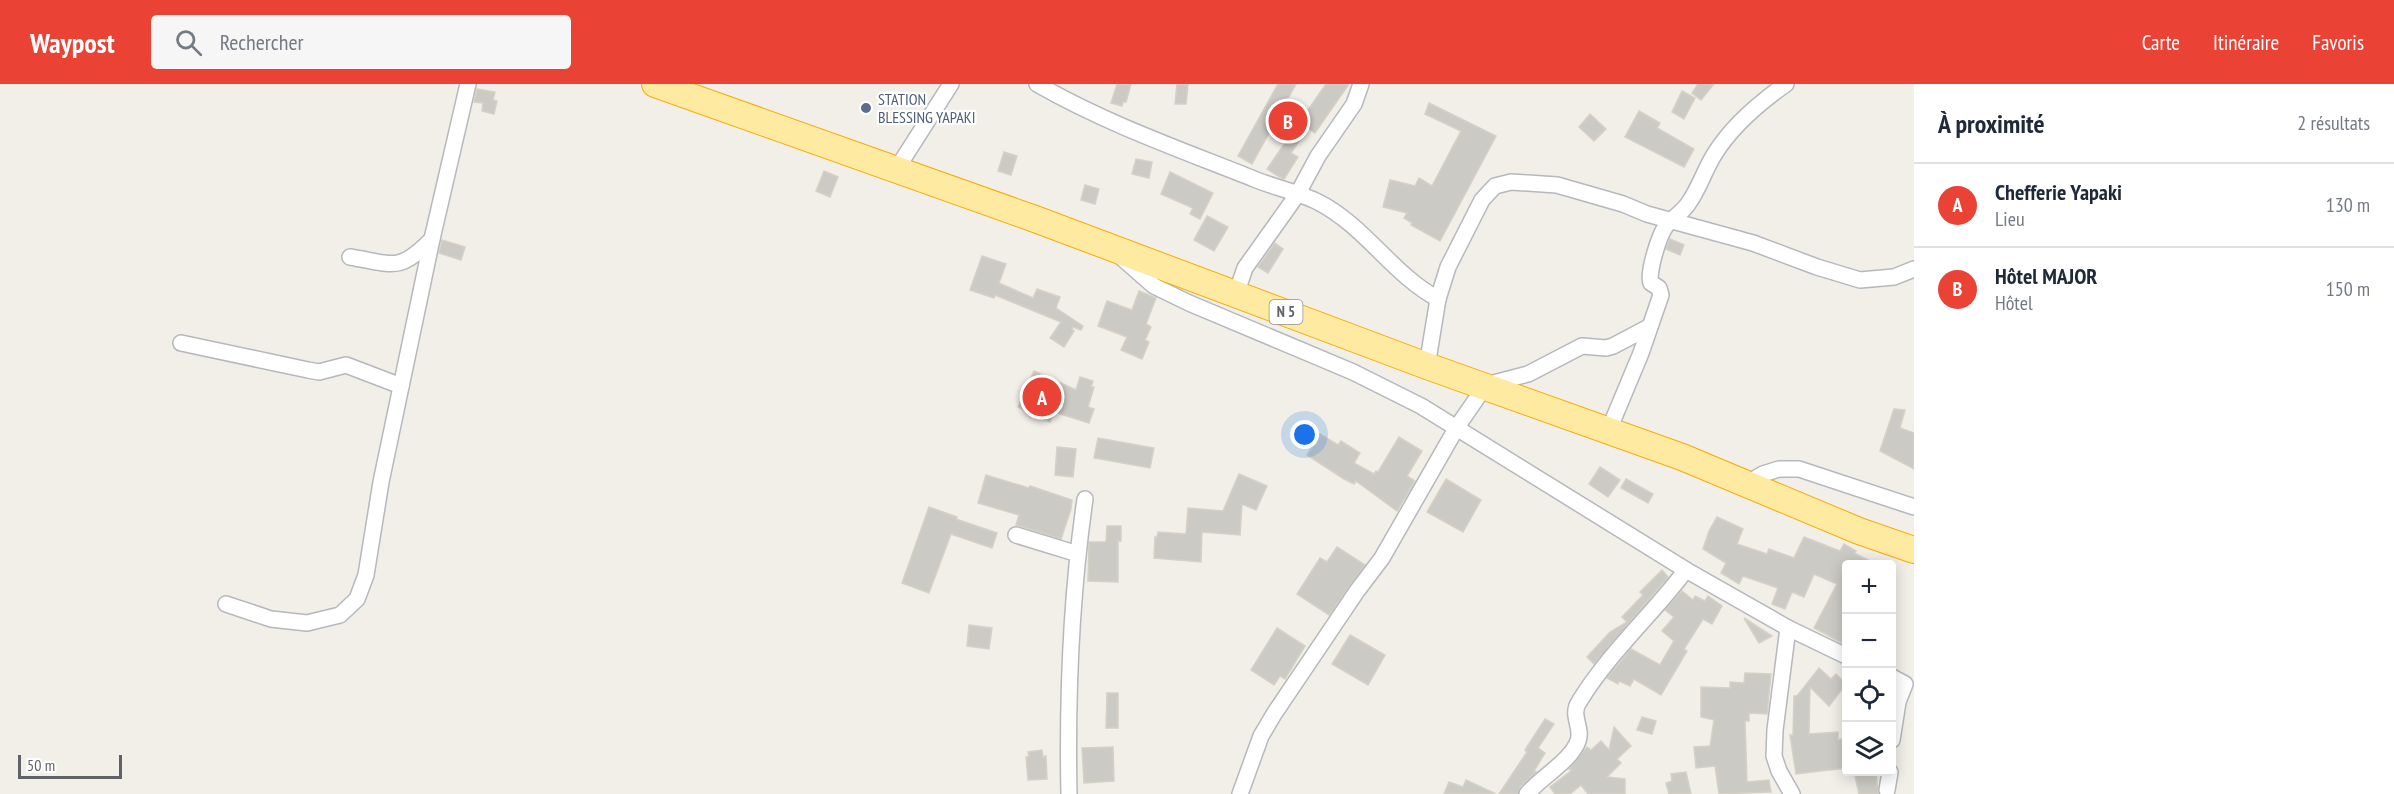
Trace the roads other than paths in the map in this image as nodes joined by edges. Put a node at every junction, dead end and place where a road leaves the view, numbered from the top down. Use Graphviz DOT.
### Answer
graph roads {
  1 [pos="468,84"];
  2 [pos="655,84"];
  3 [pos="951,84"];
  4 [pos="1037,84"];
  5 [pos="1361,84"];
  6 [pos="1786,84"];
  7 [pos="896,170"];
  8 [pos="1297,195"];
  9 [pos="1672,220"];
  10 [pos="432,239"];
  11 [pos="1112,248"];
  12 [pos="350,257"];
  13 [pos="1914,269"];
  14 [pos="1236,294"];
  15 [pos="1438,299"];
  16 [pos="1649,327"];
  17 [pos="181,343"];
  18 [pos="1427,366"];
  19 [pos="1486,385"];
  20 [pos="401,386"];
  21 [pos="1457,427"];
  22 [pos="1608,432"];
  23 [pos="1746,484"];
  24 [pos="1086,499"];
  25 [pos="1914,507"];
  26 [pos="1016,534"];
  27 [pos="1914,550"];
  28 [pos="1078,554"];
  29 [pos="1686,570"];
  30 [pos="226,604"];
  31 [pos="1788,628"];
  32 [pos="1842,654"];
  33 [pos="1896,679"];
  34 [pos="1896,715"];
  35 [pos="1889,776"];
  36 [pos="1887,790"];
  37 [pos="1069,794"];
  38 [pos="1240,794"];
  39 [pos="1527,794"];
  40 [pos="1792,794"];
  1 -- 10 [label="street"];
  2 -- 7 [label="highway, N 5"];
  3 -- 7 [label="street"];
  4 -- 8 [label="street"];
  5 -- 8 [label="street"];
  6 -- 9 [label="street"];
  7 -- 11 [label="highway, N 5"];
  8 -- 14 [label="street"];
  8 -- 15 [label="street"];
  9 -- 13 [label="street"];
  9 -- 15 [label="street"];
  9 -- 16 [label="street"];
  10 -- 12 [label="street"];
  10 -- 20 [label="street"];
  11 -- 14 [label="highway, N 5"];
  11 -- 21 [label="street"];
  14 -- 18 [label="highway, N 5"];
  15 -- 18 [label="street"];
  16 -- 19 [label="street"];
  16 -- 22 [label="street"];
  17 -- 20 [label="street"];
  18 -- 19 [label="highway, N 5"];
  19 -- 21 [label="street"];
  19 -- 22 [label="highway, N 5"];
  20 -- 30 [label="street"];
  21 -- 29 [label="street"];
  21 -- 38 [label="street"];
  22 -- 23 [label="highway, N 5"];
  23 -- 25 [label="street"];
  23 -- 27 [label="highway, N 5"];
  24 -- 28 [label="street"];
  26 -- 28 [label="street"];
  28 -- 37 [label="street"];
  29 -- 31 [label="street"];
  29 -- 39 [label="street"];
  31 -- 32 [label="street"];
  31 -- 40 [label="street"];
  33 -- 34 [label="street"];
  35 -- 36 [label="street"];
}
